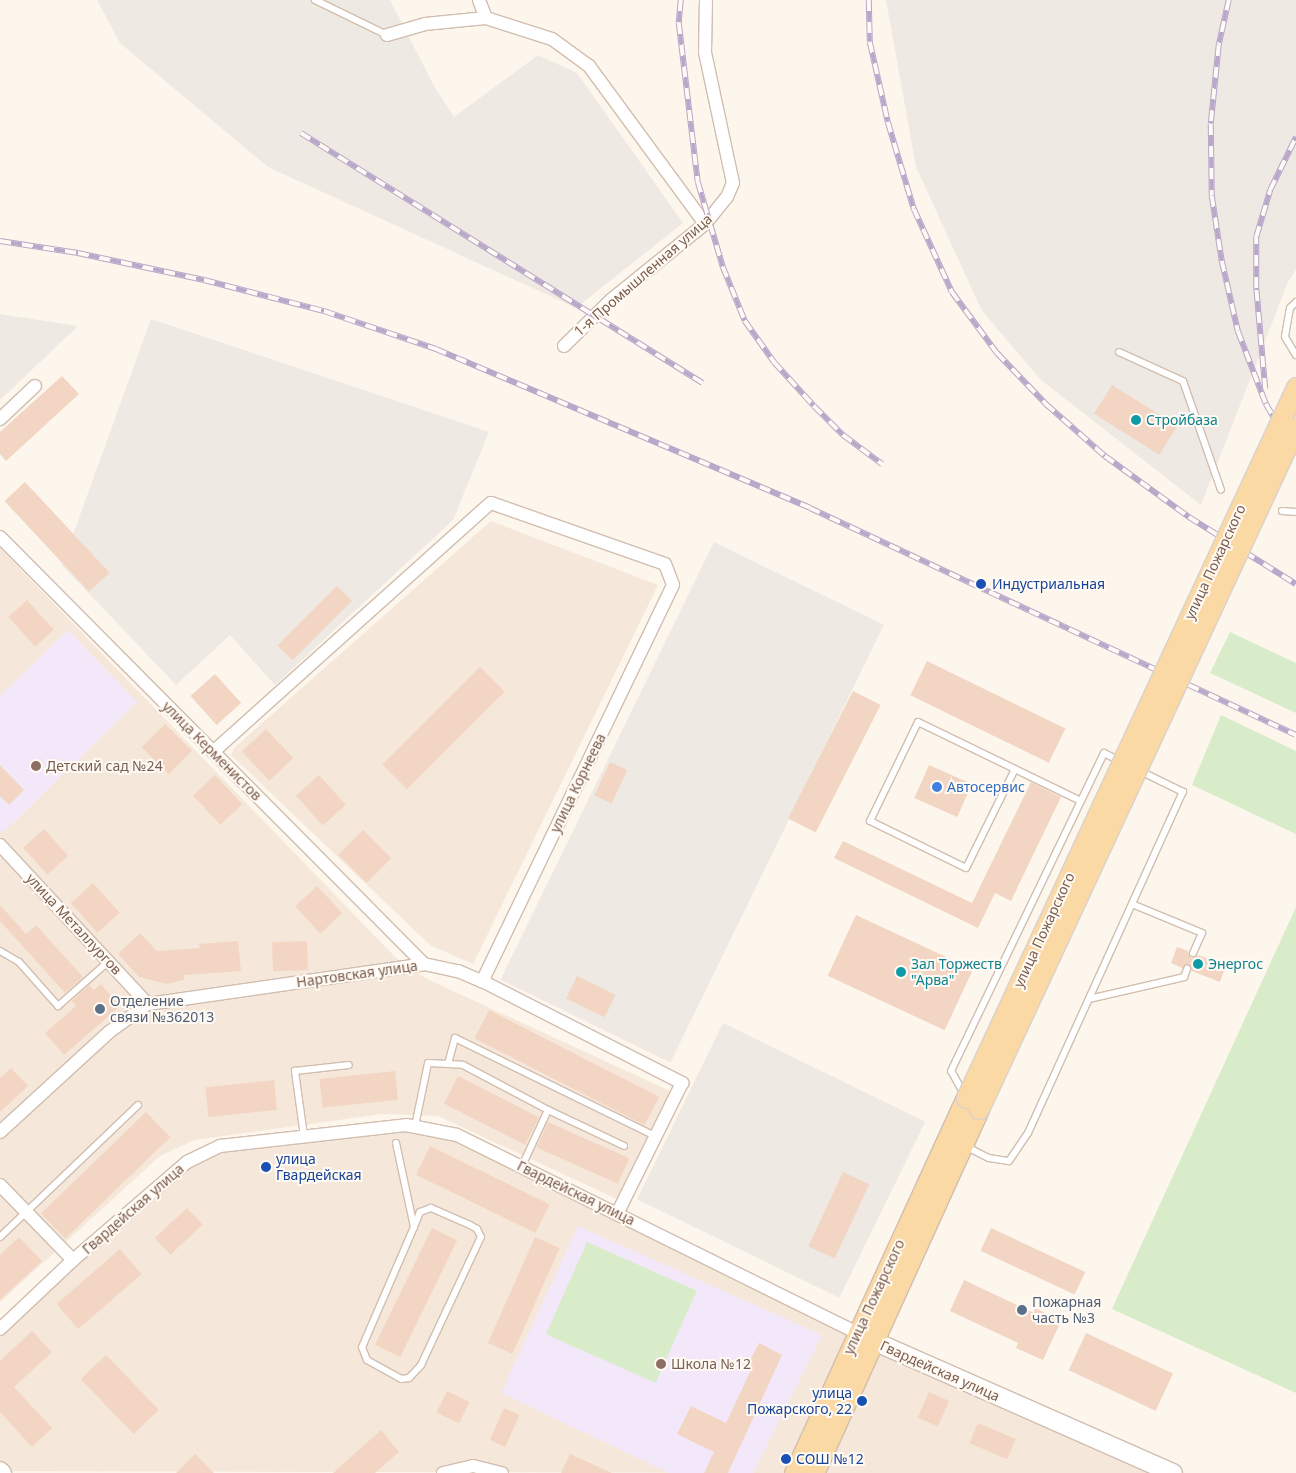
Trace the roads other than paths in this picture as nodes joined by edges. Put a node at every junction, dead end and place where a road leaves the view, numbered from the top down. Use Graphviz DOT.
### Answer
graph roads {
  1 [pos="315,0"];
  2 [pos="479,0"];
  3 [pos="706,0"];
  4 [pos="486,18"];
  5 [pos="387,35"];
  6 [pos="704,224"];
  7 [pos="1296,302"];
  8 [pos="564,346"];
  9 [pos="1119,352"];
  10 [pos="1296,355"];
  11 [pos="35,386"];
  12 [pos="1296,387"];
  13 [pos="0,419"];
  14 [pos="1296,427"];
  15 [pos="1221,490"];
  16 [pos="1282,512"];
  17 [pos="1296,512"];
  18 [pos="0,537"];
  19 [pos="213,752"];
  20 [pos="1014,769"];
  21 [pos="1081,801"];
  22 [pos="0,845"];
  23 [pos="1132,904"];
  24 [pos="0,951"];
  25 [pos="1194,953"];
  26 [pos="109,961"];
  27 [pos="424,964"];
  28 [pos="1187,970"];
  29 [pos="482,981"];
  30 [pos="1089,999"];
  31 [pos="148,1004"];
  32 [pos="448,1064"];
  33 [pos="349,1066"];
  34 [pos="973,1103"];
  35 [pos="138,1105"];
  36 [pos="548,1110"];
  37 [pos="414,1126"];
  38 [pos="0,1132"];
  39 [pos="304,1136"];
  40 [pos="655,1136"];
  41 [pos="396,1143"];
  42 [pos="963,1145"];
  43 [pos="624,1146"];
  44 [pos="522,1166"];
  45 [pos="0,1185"];
  46 [pos="26,1212"];
  47 [pos="618,1212"];
  48 [pos="414,1227"];
  49 [pos="0,1237"];
  50 [pos="73,1260"];
  51 [pos="0,1329"];
  52 [pos="865,1337"];
  53 [pos="443,1473"];
  54 [pos="502,1473"];
  55 [pos="794,1473"];
  56 [pos="814,1473"];
  57 [pos="1173,1473"];
  1 -- 5 [label="lane"];
  2 -- 4 [label="street"];
  3 -- 6 [label="street, 1-я Промышленная улица"];
  4 -- 5 [label="street"];
  4 -- 6 [label="street"];
  6 -- 8 [label="street, 1-я Промышленная улица"];
  7 -- 10 [label="lane"];
  9 -- 15 [label="lane"];
  11 -- 13 [label="street"];
  12 -- 34 [label="main road, улица Пожарского, bridge"];
  14 -- 34 [label="main road, улица Пожарского, bridge"];
  16 -- 17 [label="lane"];
  18 -- 19 [label="street, улица Керменистов"];
  19 -- 27 [label="street, улица Керменистов"];
  19 -- 29 [label="street, улица Корнеева"];
  20 -- 20 [label="lane"];
  20 -- 21 [label="lane"];
  21 -- 23 [label="lane"];
  21 -- 34 [label="lane"];
  22 -- 26 [label="street, улица Металлургов"];
  23 -- 25 [label="lane"];
  23 -- 30 [label="lane"];
  24 -- 26 [label="lane"];
  26 -- 31 [label="street, улица Металлургов"];
  27 -- 29 [label="street, Нартовская улица"];
  27 -- 31 [label="street, Нартовская улица"];
  28 -- 30 [label="lane"];
  29 -- 40 [label="street, Нартовская улица"];
  30 -- 42 [label="lane"];
  31 -- 38 [label="street, Нартовская улица"];
  32 -- 36 [label="lane"];
  32 -- 37 [label="lane"];
  32 -- 40 [label="lane"];
  33 -- 39 [label="lane"];
  34 -- 42 [label="main road, улица Пожарского"];
  34 -- 52 [label="main road, улица Пожарского"];
  35 -- 46 [label="lane"];
  36 -- 43 [label="lane"];
  36 -- 44 [label="lane"];
  37 -- 39 [label="street, Гвардейская улица"];
  37 -- 44 [label="street, Гвардейская улица"];
  39 -- 50 [label="street, Гвардейская улица"];
  40 -- 47 [label="street, Нартовская улица"];
  41 -- 48 [label="lane"];
  42 -- 52 [label="main road, улица Пожарского"];
  44 -- 47 [label="street, Гвардейская улица"];
  45 -- 46 [label="street"];
  46 -- 49 [label="lane"];
  46 -- 50 [label="street"];
  47 -- 52 [label="street, Гвардейская улица"];
  48 -- 48 [label="lane"];
  50 -- 51 [label="street, Гвардейская улица"];
  52 -- 55 [label="main road, улица Пожарского"];
  52 -- 56 [label="main road, улица Пожарского"];
  52 -- 57 [label="street, Гвардейская улица"];
  53 -- 54 [label="street"];
}
